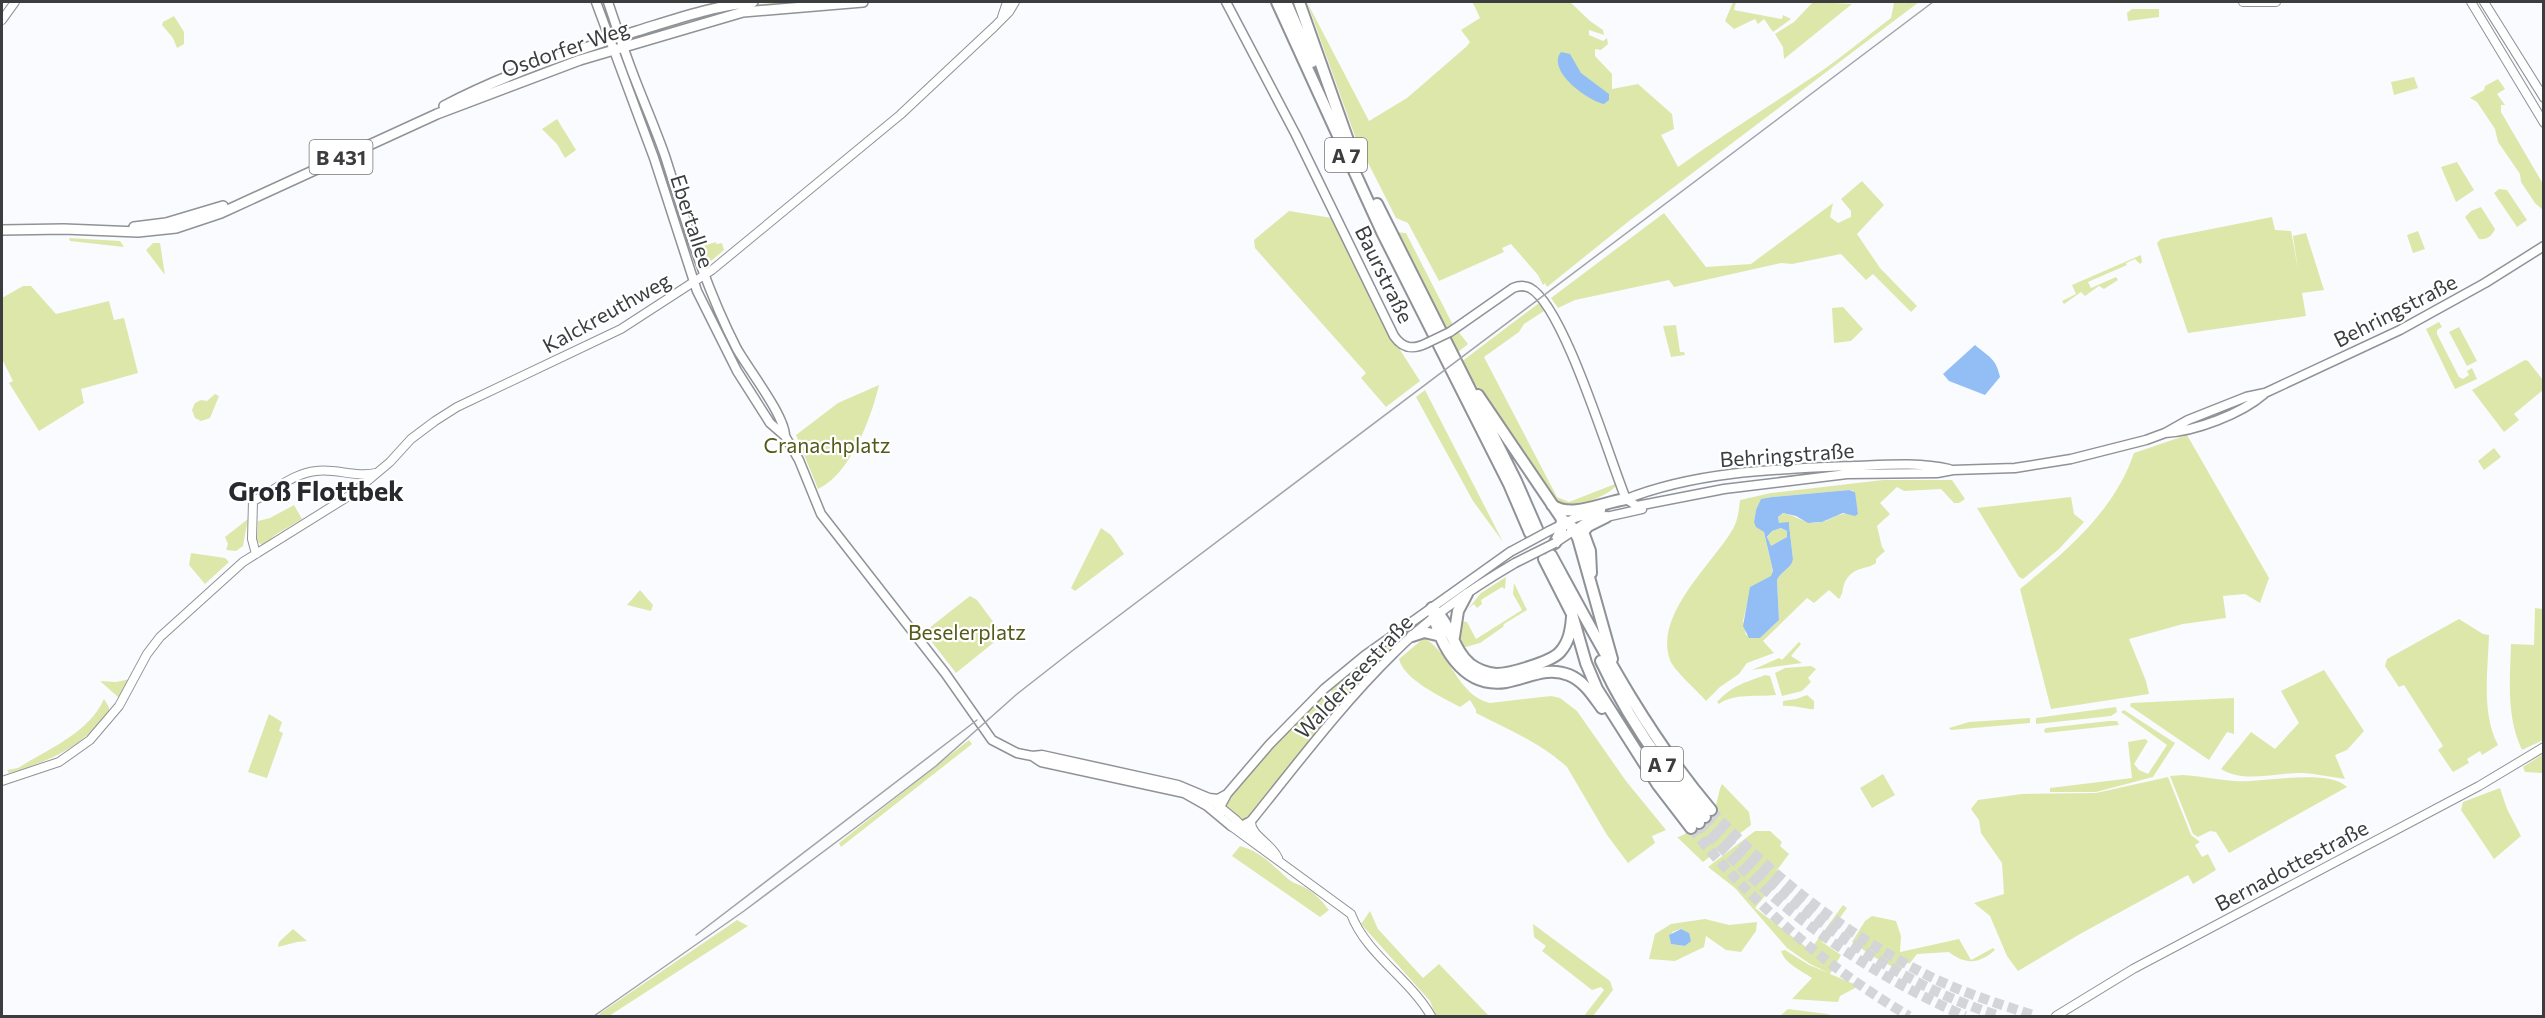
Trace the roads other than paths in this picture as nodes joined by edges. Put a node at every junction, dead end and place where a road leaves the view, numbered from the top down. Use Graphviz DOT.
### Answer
graph roads {
  1 [pos="15,2"];
  2 [pos="596,2"];
  3 [pos="608,2"];
  4 [pos="753,2"];
  5 [pos="863,2"];
  6 [pos="1007,2"];
  7 [pos="1015,2"];
  8 [pos="1226,2"];
  9 [pos="1277,2"];
  10 [pos="1286,2"];
  11 [pos="1299,2"];
  12 [pos="2243,2"];
  13 [pos="2276,2"];
  14 [pos="2470,2"];
  15 [pos="2484,2"];
  16 [pos="1002,18"];
  17 [pos="2,20"];
  18 [pos="620,36"];
  19 [pos="609,40"];
  20 [pos="623,47"];
  21 [pos="613,50"];
  22 [pos="2544,99"];
  23 [pos="423,120"];
  24 [pos="2544,123"];
  25 [pos="1350,146"];
  26 [pos="2,224"];
  27 [pos="166,226"];
  28 [pos="2,230"];
  29 [pos="2542,247"];
  30 [pos="704,276"];
  31 [pos="694,282"];
  32 [pos="1449,349"];
  33 [pos="785,436"];
  34 [pos="1953,470"];
  35 [pos="356,475"];
  36 [pos="374,476"];
  37 [pos="360,488"];
  38 [pos="1626,499"];
  39 [pos="1665,500"];
  40 [pos="1550,504"];
  41 [pos="1606,517"];
  42 [pos="1566,524"];
  43 [pos="1555,543"];
  44 [pos="1509,552"];
  45 [pos="256,554"];
  46 [pos="1590,579"];
  47 [pos="1467,594"];
  48 [pos="1435,614"];
  49 [pos="1572,614"];
  50 [pos="1592,634"];
  51 [pos="1412,636"];
  52 [pos="1441,636"];
  53 [pos="1454,640"];
  54 [pos="1616,674"];
  55 [pos="1616,719"];
  56 [pos="2544,747"];
  57 [pos="1032,756"];
  58 [pos="2,781"];
  59 [pos="1227,794"];
  60 [pos="1209,798"];
  61 [pos="1220,812"];
  62 [pos="1251,820"];
  63 [pos="1701,820"];
  64 [pos="1231,826"];
  65 [pos="1241,826"];
  66 [pos="1265,850"];
  67 [pos="1278,859"];
  68 [pos="1431,1017"];
  69 [pos="2056,1017"];
  1 -- 17 [label="street"];
  2 -- 19 [label="main road, Ebertallee"];
  3 -- 18 [label="main road, Ebertallee"];
  4 -- 18 [label="main road, Osdorfer Weg / B 431"];
  5 -- 20 [label="main road, Osdorfer Weg / B 431"];
  6 -- 16 [label="street, Kalckreuthweg"];
  7 -- 16 [label="street, Kalckreuthweg"];
  8 -- 38 [label="main road, Baurstraße, bridge"];
  9 -- 32 [label="highway, A 7"];
  10 -- 25 [label="highway, A 7"];
  11 -- 25 [label="highway"];
  12 -- 13 [label="street"];
  14 -- 24 [label="street"];
  15 -- 22 [label="street"];
  16 -- 30 [label="street, Kalckreuthweg"];
  18 -- 19 [label="main road, Osdorfer Weg / B 431"];
  18 -- 20 [label="main road, Ebertallee"];
  19 -- 21 [label="main road, Ebertallee"];
  19 -- 23 [label="main road, Osdorfer Weg / B 431"];
  20 -- 21 [label="main road, Osdorfer Weg / B 431"];
  20 -- 30 [label="main road, Ebertallee"];
  21 -- 23 [label="main road, Osdorfer Weg / B 431"];
  21 -- 31 [label="main road, Ebertallee"];
  23 -- 27 [label="main road, Osdorfer Weg / B 431"];
  25 -- 32 [label="highway, A 7"];
  26 -- 27 [label="main road, B 431"];
  27 -- 28 [label="main road, B 431"];
  29 -- 34 [label="main road, Behringstraße"];
  30 -- 31 [label="street, Kalckreuthweg"];
  30 -- 33 [label="main road, Ebertallee"];
  31 -- 33 [label="main road, Ebertallee"];
  31 -- 36 [label="street, Kalckreuthweg"];
  32 -- 40 [label="highway"];
  33 -- 57 [label="main road, Ebertallee"];
  34 -- 38 [label="main road, Behringstraße"];
  34 -- 39 [label="main road, Behringstraße"];
  35 -- 36 [label="street"];
  35 -- 37 [label="street"];
  35 -- 45 [label="street"];
  36 -- 37 [label="street, Kalckreuthweg"];
  37 -- 45 [label="street, Kalckreuthweg"];
  38 -- 39 [label="main road, Behringstraße"];
  38 -- 40 [label="highway"];
  38 -- 42 [label="main road, Behringstraße"];
  39 -- 41 [label="main road, Behringstraße"];
  40 -- 42 [label="highway"];
  41 -- 42 [label="main road, Behringstraße"];
  41 -- 46 [label="highway"];
  42 -- 43 [label="highway"];
  42 -- 44 [label="main road, Behringstraße, bridge"];
  42 -- 46 [label="highway"];
  43 -- 47 [label="main road, Walderseestraße, bridge"];
  44 -- 48 [label="main road, Walderseestraße"];
  45 -- 58 [label="street, Kalckreuthweg"];
  46 -- 54 [label="highway"];
  47 -- 48 [label="main road, Walderseestraße"];
  47 -- 53 [label="highway"];
  48 -- 51 [label="main road, Walderseestraße"];
  48 -- 52 [label="highway"];
  48 -- 53 [label="highway"];
  48 -- 59 [label="main road, Walderseestraße"];
  49 -- 50 [label="highway, A 7"];
  49 -- 53 [label="highway"];
  49 -- 55 [label="highway, A 7"];
  50 -- 54 [label="highway, A 7"];
  50 -- 63 [label="highway, A 7"];
  51 -- 52 [label="highway"];
  51 -- 62 [label="main road, Walderseestraße"];
  52 -- 55 [label="highway"];
  54 -- 63 [label="highway, A 7"];
  55 -- 63 [label="highway, A 7"];
  56 -- 69 [label="street, Bernadottestraße"];
  57 -- 60 [label="main road"];
  57 -- 61 [label="main road"];
  59 -- 60 [label="main road"];
  59 -- 61 [label="main road, Walderseestraße"];
  60 -- 61 [label="street"];
  61 -- 64 [label="main road"];
  61 -- 65 [label="street"];
  62 -- 65 [label="main road, Walderseestraße"];
  62 -- 67 [label="street"];
  64 -- 65 [label="main road"];
  64 -- 66 [label="street"];
  65 -- 66 [label="street"];
  66 -- 67 [label="street"];
  67 -- 68 [label="street"];
}
